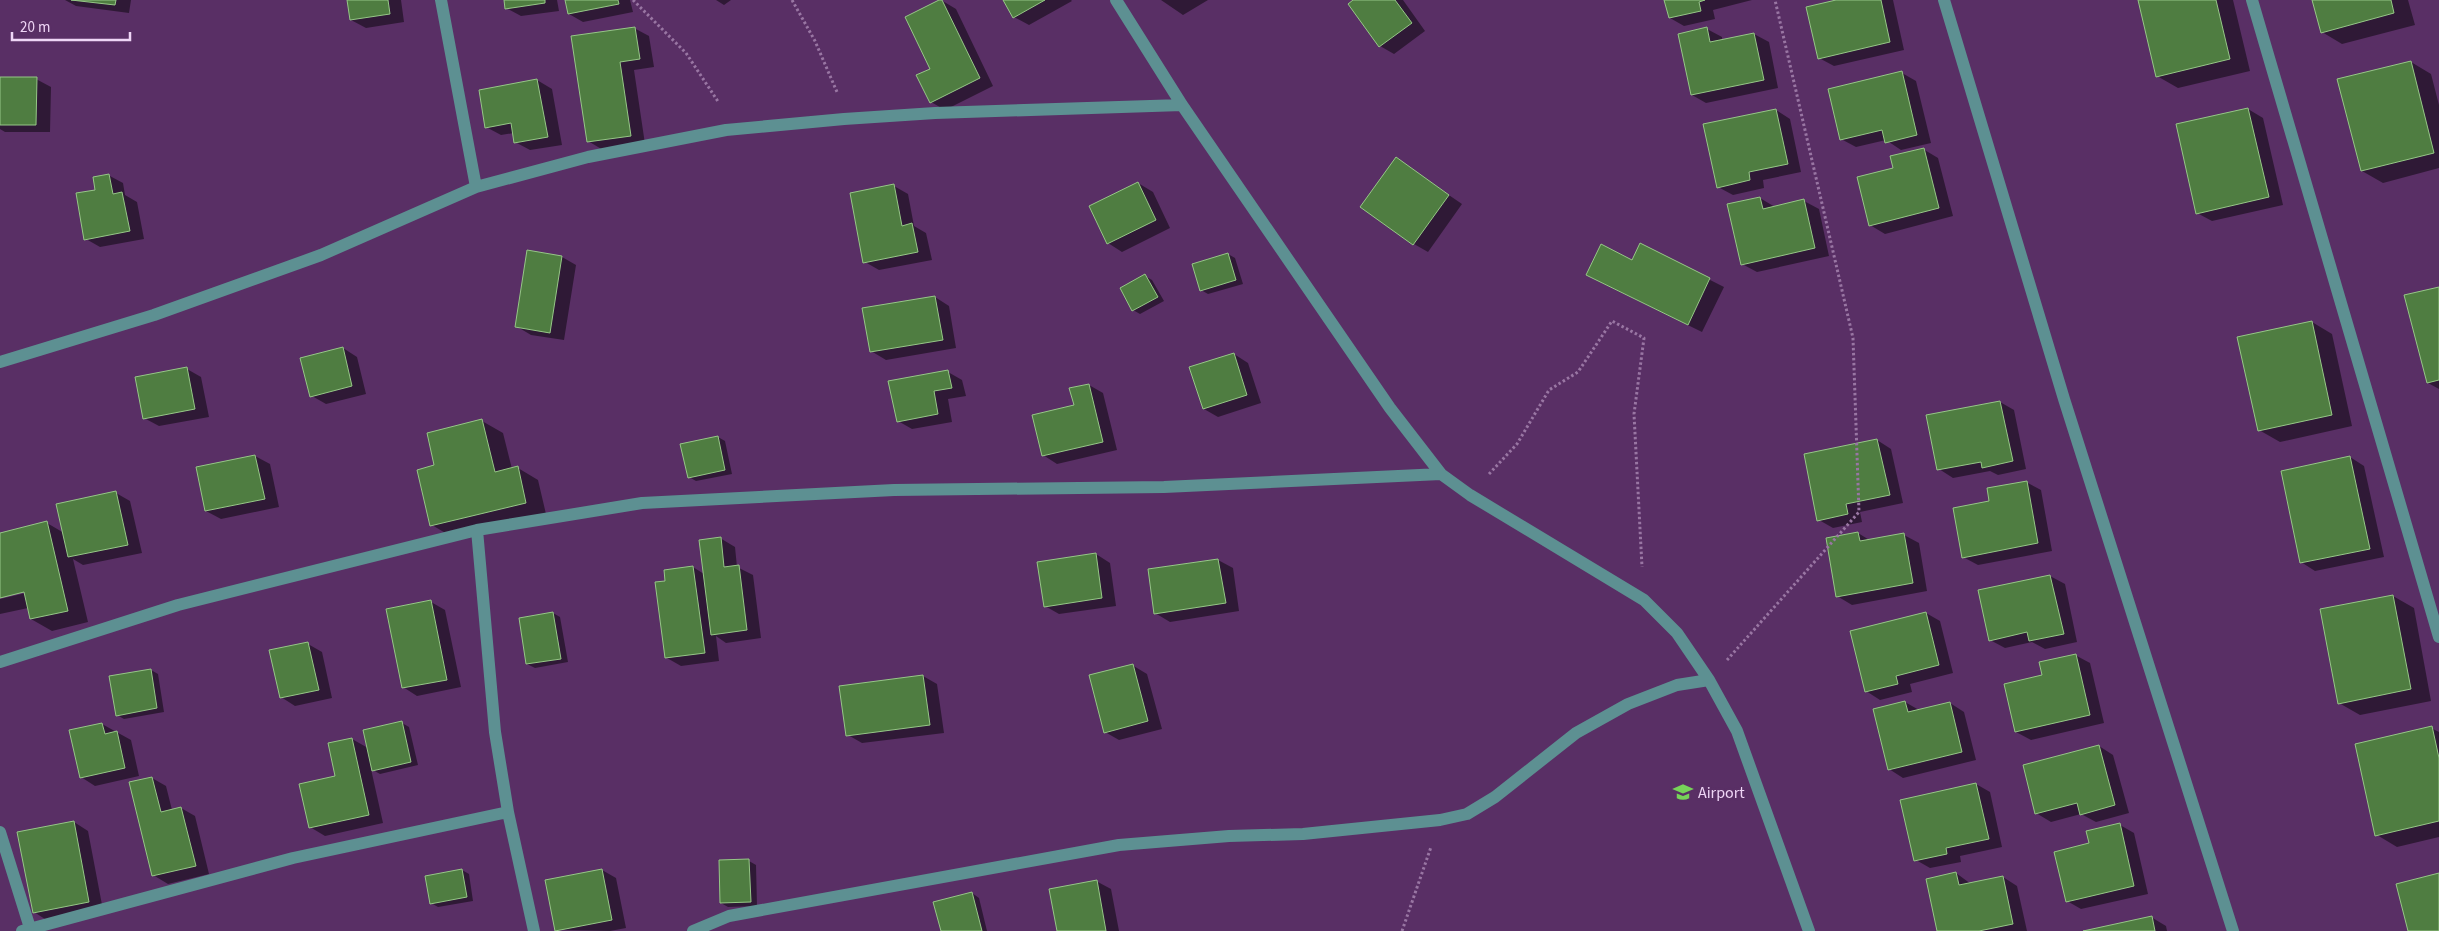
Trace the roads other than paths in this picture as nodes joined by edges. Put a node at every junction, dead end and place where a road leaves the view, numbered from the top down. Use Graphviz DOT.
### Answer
graph roads {
  1 [pos="441,0"];
  2 [pos="1116,0"];
  3 [pos="1944,0"];
  4 [pos="2252,0"];
  5 [pos="1182,105"];
  6 [pos="476,187"];
  7 [pos="0,362"];
  8 [pos="1442,474"];
  9 [pos="477,530"];
  10 [pos="2439,637"];
  11 [pos="0,662"];
  12 [pos="1709,680"];
  13 [pos="508,812"];
  14 [pos="0,832"];
  15 [pos="26,930"];
  16 [pos="534,931"];
  17 [pos="693,931"];
  18 [pos="1809,931"];
  19 [pos="2233,931"];
  1 -- 6 [label="street"];
  2 -- 5 [label="street"];
  3 -- 19 [label="street"];
  4 -- 10 [label="street"];
  5 -- 6 [label="street"];
  5 -- 8 [label="street"];
  6 -- 7 [label="street"];
  8 -- 9 [label="street"];
  8 -- 12 [label="street"];
  9 -- 11 [label="street"];
  9 -- 13 [label="street"];
  12 -- 17 [label="street"];
  12 -- 18 [label="street"];
  13 -- 15 [label="street"];
  13 -- 16 [label="street"];
  14 -- 15 [label="street"];
}
